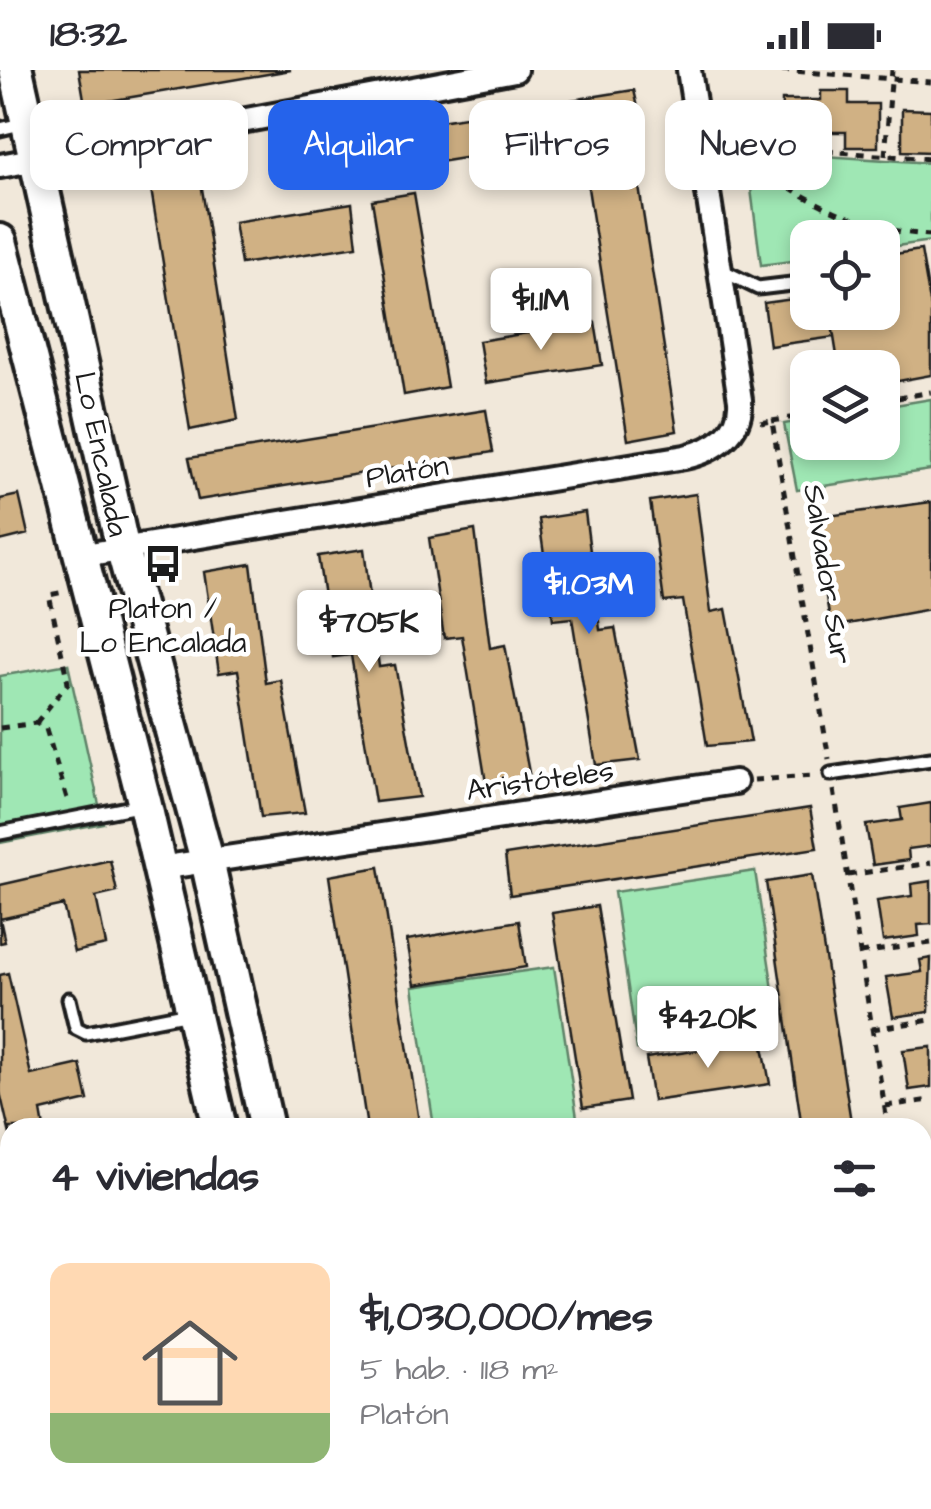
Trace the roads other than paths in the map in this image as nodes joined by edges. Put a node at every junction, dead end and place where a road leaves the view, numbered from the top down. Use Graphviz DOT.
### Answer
graph roads {
  1 [pos="16,70"];
  2 [pos="516,70"];
  3 [pos="689,70"];
  4 [pos="248,120"];
  5 [pos="14,126"];
  6 [pos="30,149"];
  7 [pos="30,160"];
  8 [pos="0,166"];
  9 [pos="44,190"];
  10 [pos="0,241"];
  11 [pos="719,269"];
  12 [pos="790,284"];
  13 [pos="122,546"];
  14 [pos="78,556"];
  15 [pos="931,760"];
  16 [pos="831,774"];
  17 [pos="735,782"];
  18 [pos="145,805"];
  19 [pos="0,833"];
  20 [pos="206,860"];
  21 [pos="160,868"];
  22 [pos="69,999"];
  23 [pos="193,1012"];
  24 [pos="214,1118"];
  25 [pos="265,1118"];
  1 -- 5 [label="street, Lo Encalada"];
  2 -- 4 [label="street"];
  3 -- 11 [label="street"];
  5 -- 6 [label="street, Lo Encalada"];
  7 -- 8 [label="street"];
  9 -- 13 [label="street, Lo Encalada"];
  10 -- 14 [label="street, Lo Encalada"];
  11 -- 12 [label="lane"];
  11 -- 13 [label="street, Platón"];
  13 -- 14 [label="street, Platón"];
  13 -- 20 [label="street, Lo Encalada"];
  14 -- 18 [label="street, Lo Encalada"];
  15 -- 16 [label="lane"];
  17 -- 20 [label="street, Aristóteles"];
  18 -- 19 [label="lane"];
  18 -- 21 [label="street, Lo Encalada"];
  20 -- 21 [label="street, Aristóteles"];
  20 -- 25 [label="street, Lo Encalada"];
  21 -- 23 [label="street, Lo Encalada"];
  22 -- 23 [label="lane"];
  23 -- 24 [label="street, Lo Encalada"];
}
